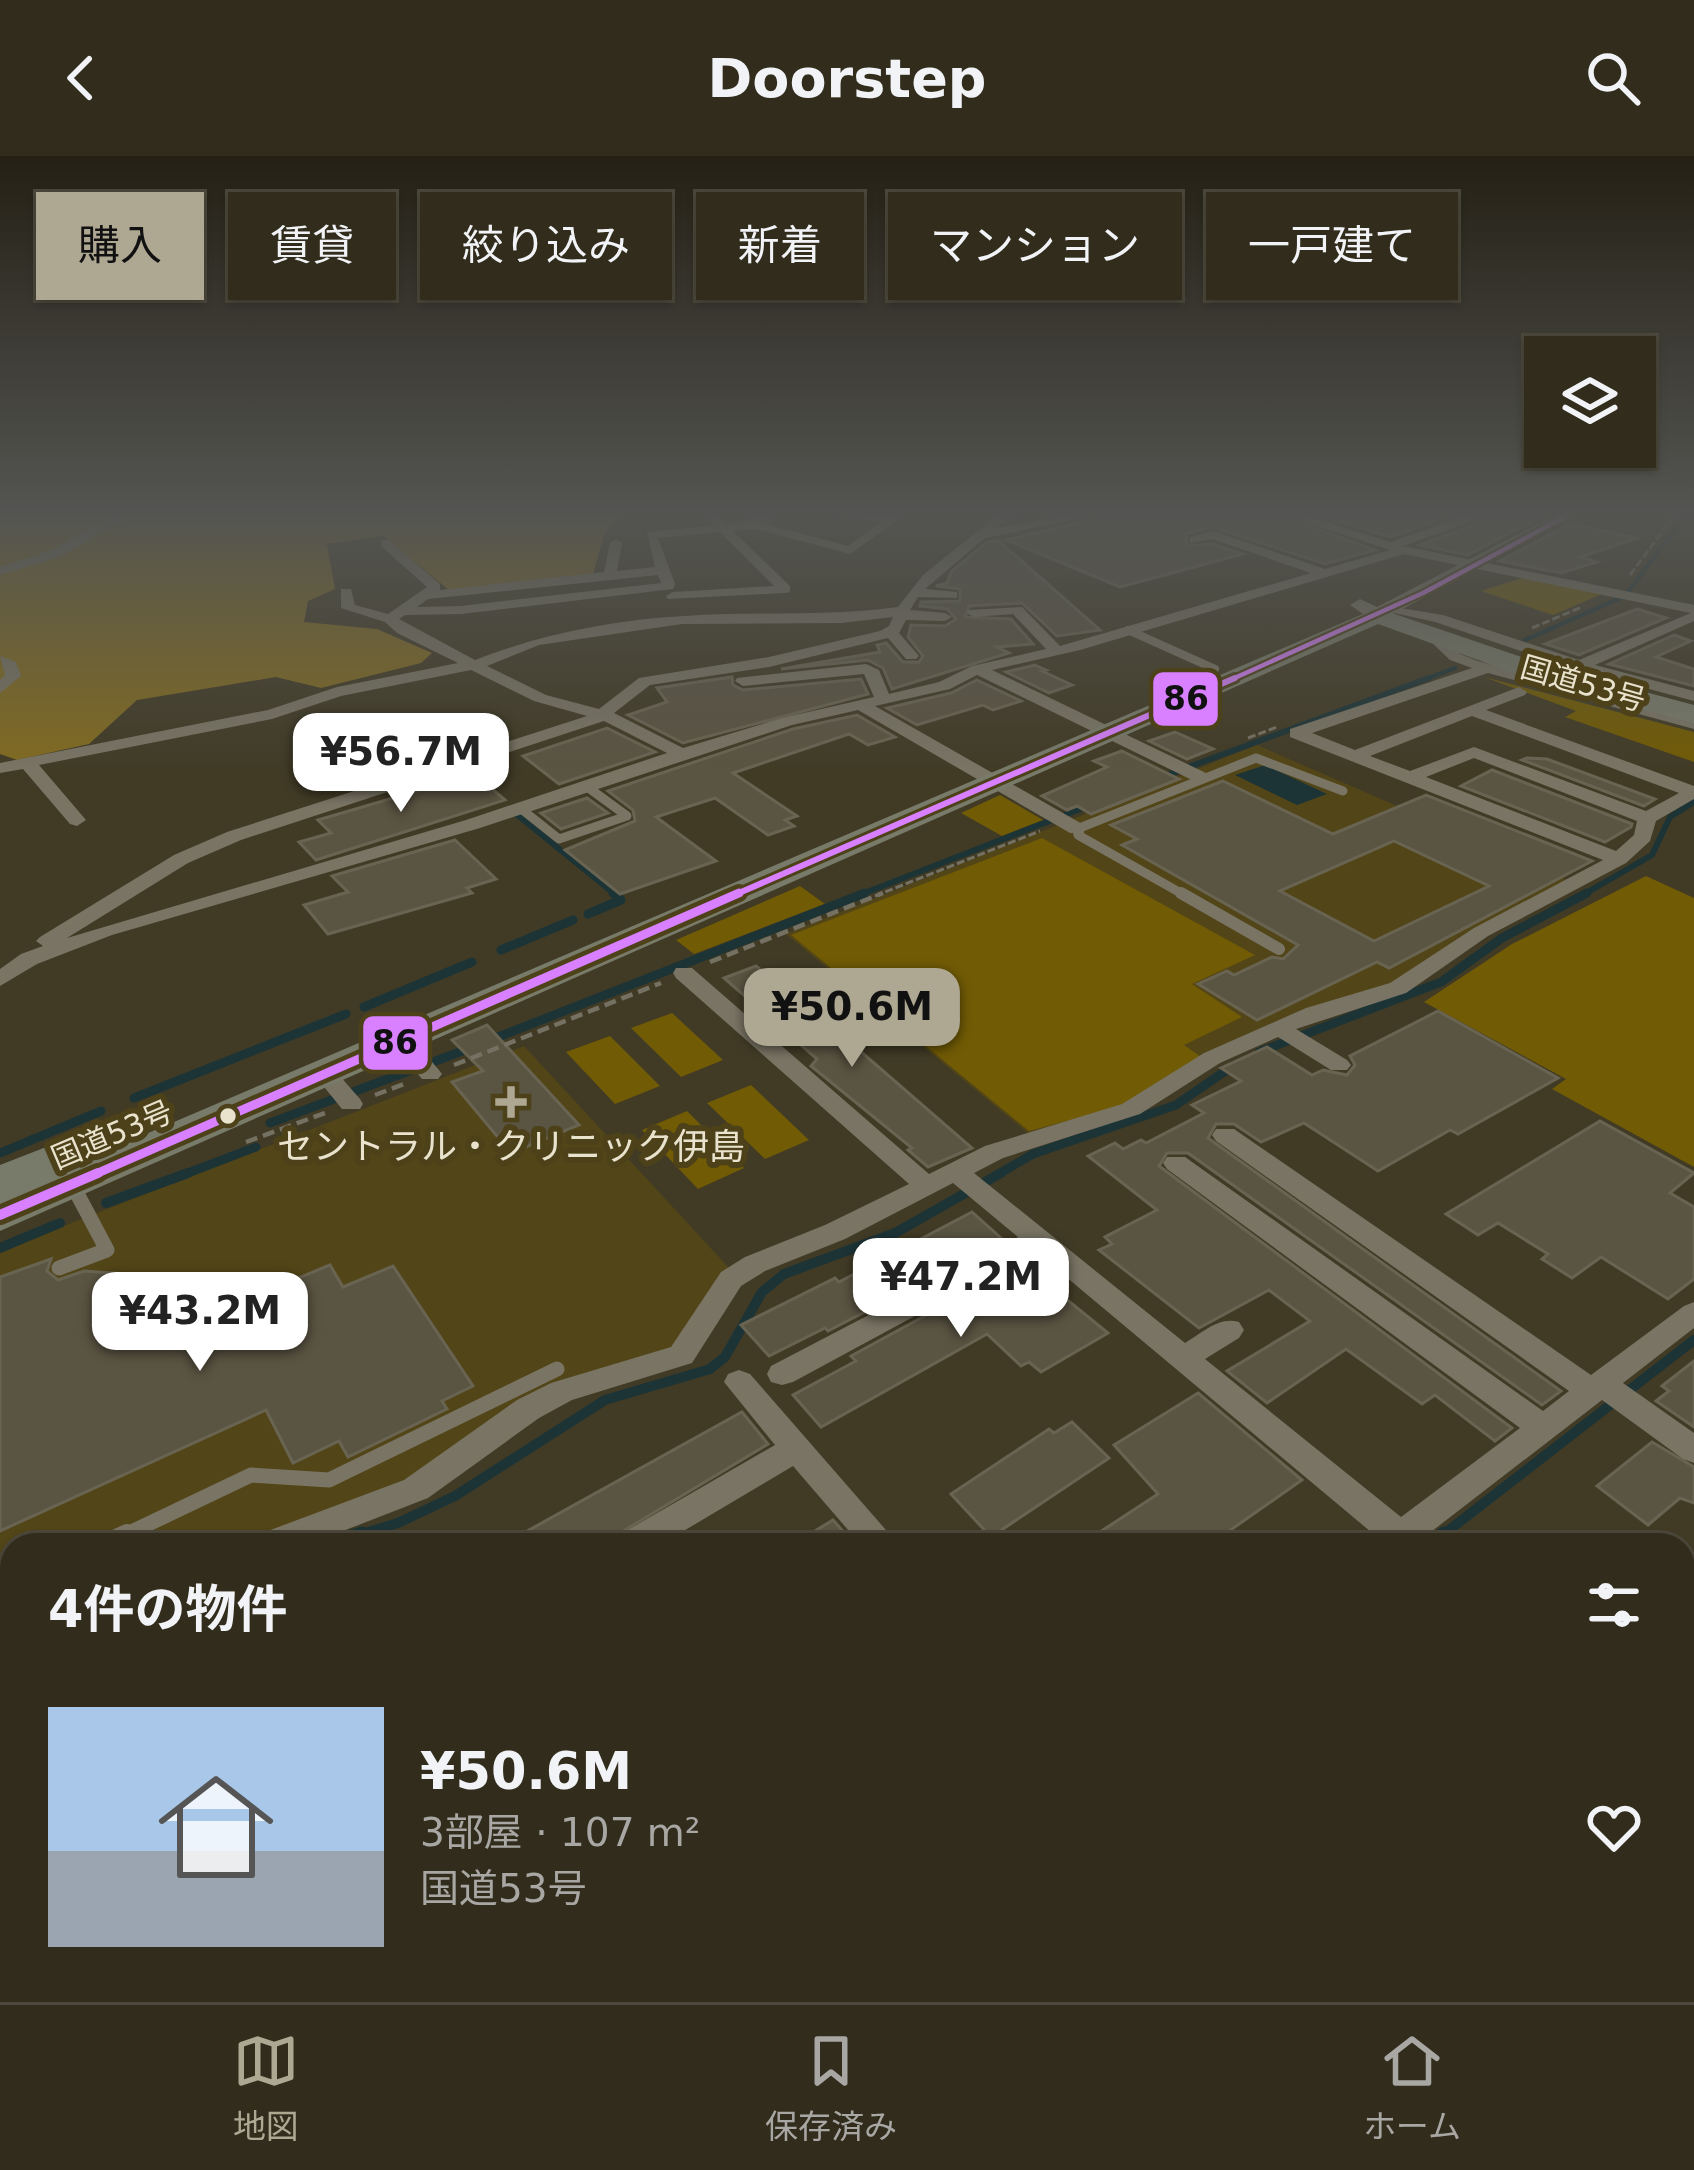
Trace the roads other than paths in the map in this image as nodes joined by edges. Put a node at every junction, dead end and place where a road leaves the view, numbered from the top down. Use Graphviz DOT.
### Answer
graph roads {
  1 [pos="347,598"];
  2 [pos="424,598"];
  3 [pos="601,598"];
  4 [pos="674,598"];
  5 [pos="909,598"];
  6 [pos="1237,598"];
  7 [pos="1401,598"];
  8 [pos="1411,598"];
  9 [pos="1635,598"];
  10 [pos="1694,612"];
  11 [pos="898,613"];
  12 [pos="974,614"];
  13 [pos="395,615"];
  14 [pos="1376,616"];
  15 [pos="944,617"];
  16 [pos="508,618"];
  17 [pos="682,620"];
  18 [pos="1128,630"];
  19 [pos="890,632"];
  20 [pos="1435,638"];
  21 [pos="536,641"];
  22 [pos="1056,651"];
  23 [pos="911,656"];
  24 [pos="0,662"];
  25 [pos="478,664"];
  26 [pos="1580,666"];
  27 [pos="1488,668"];
  28 [pos="1215,669"];
  29 [pos="976,670"];
  30 [pos="1441,682"];
  31 [pos="0,688"];
  32 [pos="1519,692"];
  33 [pos="627,694"];
  34 [pos="883,699"];
  35 [pos="1694,700"];
  36 [pos="1490,701"];
  37 [pos="859,704"];
  38 [pos="1470,710"];
  39 [pos="1694,714"];
  40 [pos="599,716"];
  41 [pos="1694,724"];
  42 [pos="1097,728"];
  43 [pos="681,754"];
  44 [pos="1352,757"];
  45 [pos="27,762"];
  46 [pos="0,768"];
  47 [pos="1189,771"];
  48 [pos="983,776"];
  49 [pos="1406,778"];
  50 [pos="586,786"];
  51 [pos="1343,791"];
  52 [pos="1694,792"];
  53 [pos="520,808"];
  54 [pos="1647,818"];
  55 [pos="77,820"];
  56 [pos="1064,822"];
  57 [pos="1619,859"];
  58 [pos="1279,949"];
  59 [pos="29,959"];
  60 [pos="684,974"];
  61 [pos="0,979"];
  62 [pos="1289,1035"];
  63 [pos="1339,1065"];
  64 [pos="1225,1135"];
  65 [pos="1176,1163"];
  66 [pos="64,1171"];
  67 [pos="957,1173"];
  68 [pos="0,1182"];
  69 [pos="927,1186"];
  70 [pos="0,1215"];
  71 [pos="1038,1238"];
  72 [pos="59,1268"];
  73 [pos="1694,1313"];
  74 [pos="1229,1330"];
  75 [pos="1184,1358"];
  76 [pos="557,1369"];
  77 [pos="782,1374"];
  78 [pos="740,1382"];
  79 [pos="1610,1393"];
  80 [pos="1544,1428"];
  81 [pos="797,1448"];
  82 [pos="1694,1450"];
  83 [pos="128,1533"];
  84 [pos="300,1533"];
  85 [pos="652,1533"];
  86 [pos="871,1533"];
  87 [pos="1386,1533"];
  88 [pos="1403,1533"];
  1 -- 13 [label="street"];
  2 -- 13 [label="street"];
  3 -- 16 [label="street"];
  4 -- 17 [label="street"];
  5 -- 11 [label="street"];
  6 -- 18 [label="street"];
  7 -- 14 [label="street"];
  8 -- 14 [label="street"];
  9 -- 10 [label="street"];
  10 -- 26 [label="street"];
  11 -- 15 [label="street"];
  11 -- 17 [label="street"];
  11 -- 19 [label="street"];
  12 -- 22 [label="street"];
  13 -- 16 [label="street"];
  13 -- 25 [label="street"];
  14 -- 20 [label="highway, 国道53号"];
  14 -- 26 [label="street"];
  14 -- 28 [label="highway, 国道53号"];
  14 -- 35 [label="highway, 国道53号"];
  14 -- 42 [label="highway, 国道53号"];
  16 -- 21 [label="street"];
  17 -- 21 [label="street"];
  18 -- 22 [label="street"];
  18 -- 28 [label="lane"];
  19 -- 23 [label="street"];
  19 -- 33 [label="street"];
  20 -- 27 [label="street"];
  20 -- 39 [label="highway, 国道53号"];
  21 -- 25 [label="street"];
  22 -- 29 [label="street"];
  24 -- 31 [label="street"];
  25 -- 40 [label="street"];
  25 -- 45 [label="street"];
  26 -- 35 [label="street"];
  27 -- 30 [label="street"];
  27 -- 41 [label="street"];
  28 -- 42 [label="highway, 国道53号"];
  29 -- 34 [label="street"];
  29 -- 42 [label="street"];
  30 -- 36 [label="street"];
  30 -- 44 [label="street"];
  32 -- 36 [label="street"];
  33 -- 34 [label="street"];
  33 -- 40 [label="street"];
  34 -- 37 [label="street"];
  36 -- 38 [label="street"];
  37 -- 43 [label="street"];
  37 -- 48 [label="street"];
  38 -- 44 [label="street"];
  38 -- 52 [label="street"];
  40 -- 43 [label="street"];
  40 -- 59 [label="street"];
  42 -- 47 [label="street"];
  42 -- 48 [label="highway, 国道53号"];
  43 -- 50 [label="street"];
  44 -- 49 [label="street"];
  45 -- 46 [label="street"];
  45 -- 55 [label="street"];
  47 -- 51 [label="lane"];
  47 -- 56 [label="lane"];
  48 -- 56 [label="street"];
  48 -- 66 [label="highway, 国道53号"];
  48 -- 66 [label="highway, 国道53号"];
  49 -- 54 [label="street"];
  49 -- 57 [label="street"];
  50 -- 53 [label="street"];
  50 -- 53 [label="lane"];
  52 -- 54 [label="street"];
  53 -- 59 [label="street"];
  54 -- 57 [label="street"];
  56 -- 58 [label="lane"];
  57 -- 62 [label="street"];
  59 -- 61 [label="street"];
  60 -- 69 [label="street"];
  62 -- 63 [label="street"];
  62 -- 67 [label="street"];
  64 -- 79 [label="street"];
  65 -- 80 [label="street"];
  66 -- 68 [label="highway, 国道53号"];
  66 -- 70 [label="highway, 国道53号"];
  66 -- 72 [label="lane"];
  67 -- 69 [label="street"];
  67 -- 71 [label="street"];
  69 -- 84 [label="street"];
  71 -- 75 [label="street"];
  71 -- 77 [label="street"];
  73 -- 79 [label="street"];
  74 -- 75 [label="street"];
  75 -- 87 [label="street"];
  76 -- 83 [label="lane"];
  78 -- 81 [label="street"];
  79 -- 80 [label="street"];
  79 -- 82 [label="street"];
  80 -- 88 [label="street"];
  81 -- 85 [label="street"];
  81 -- 86 [label="street"];
}
